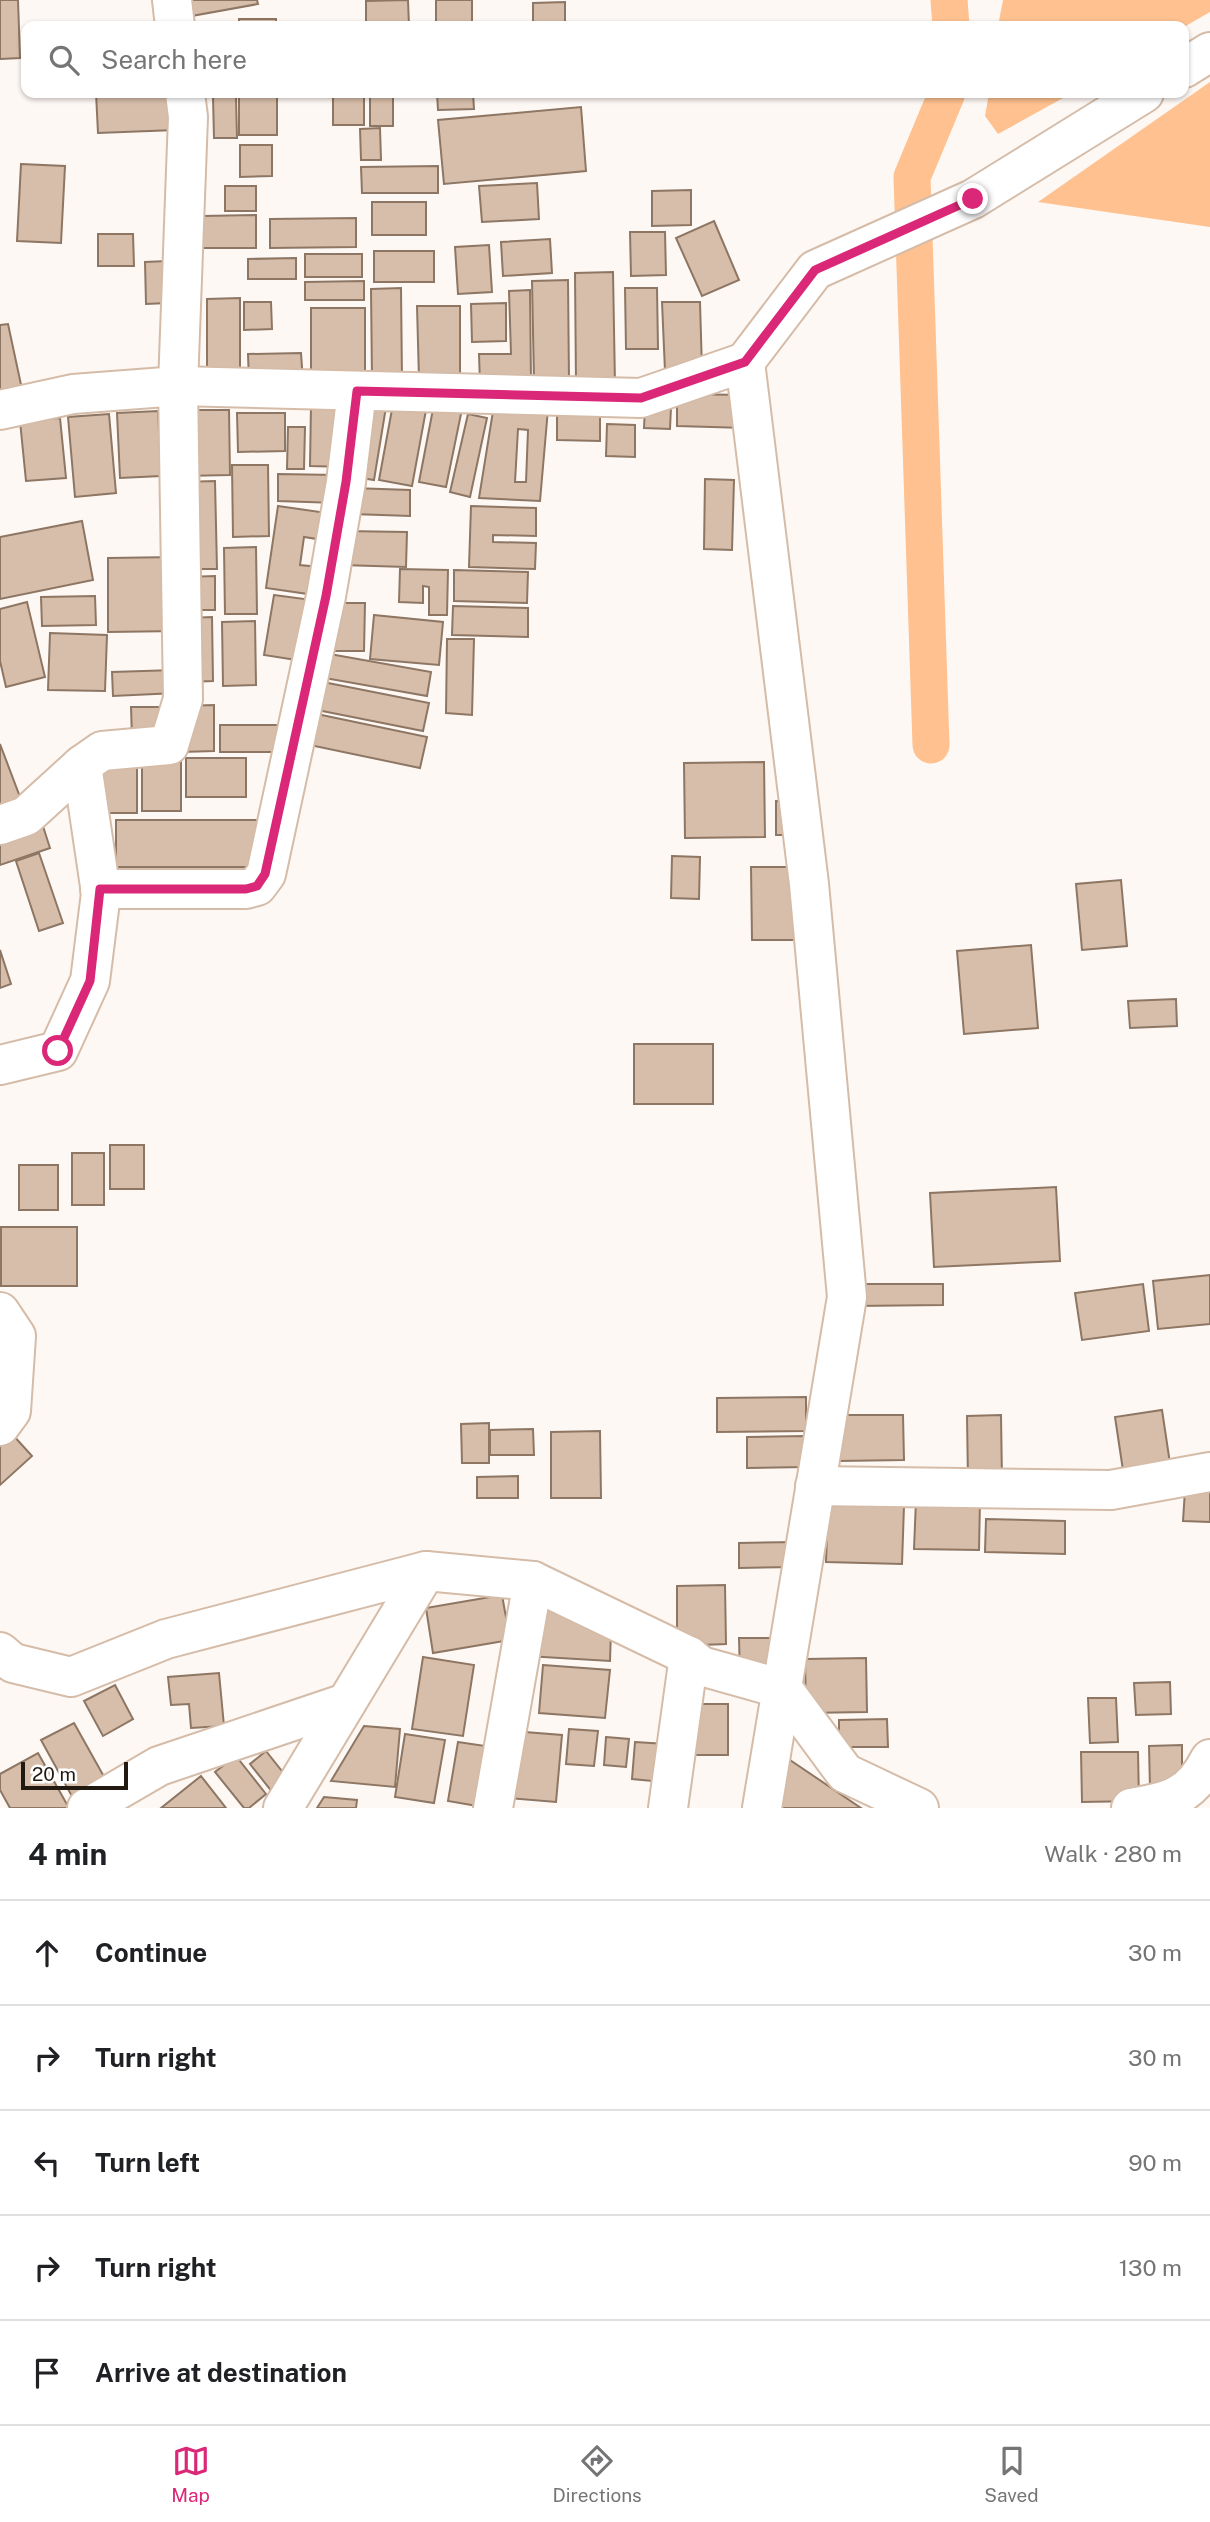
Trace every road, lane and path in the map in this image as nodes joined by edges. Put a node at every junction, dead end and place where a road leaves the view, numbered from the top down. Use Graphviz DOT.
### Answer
graph roads {
  1 [pos="172,0"];
  2 [pos="174,21"];
  3 [pos="1210,52"];
  4 [pos="1189,65"];
  5 [pos="186,98"];
  6 [pos="1136,98"];
  7 [pos="745,362"];
  8 [pos="178,386"];
  9 [pos="357,391"];
  10 [pos="0,410"];
  11 [pos="82,765"];
  12 [pos="0,825"];
  13 [pos="100,889"];
  14 [pos="0,1065"];
  15 [pos="0,1312"];
  16 [pos="0,1426"];
  17 [pos="1210,1472"];
  18 [pos="815,1486"];
  19 [pos="426,1571"];
  20 [pos="533,1581"];
  21 [pos="0,1652"];
  22 [pos="689,1656"];
  23 [pos="783,1689"];
  24 [pos="346,1703"];
  25 [pos="1210,1759"];
  26 [pos="87,1808"];
  27 [pos="283,1808"];
  28 [pos="493,1808"];
  29 [pos="668,1808"];
  30 [pos="762,1808"];
  31 [pos="919,1808"];
  32 [pos="1131,1808"];
  1 -- 2 [label="street"];
  3 -- 4 [label="street"];
  5 -- 8 [label="street"];
  6 -- 7 [label="street"];
  7 -- 9 [label="street"];
  7 -- 18 [label="street"];
  8 -- 9 [label="street"];
  8 -- 10 [label="street"];
  8 -- 11 [label="street"];
  9 -- 13 [label="street"];
  11 -- 12 [label="street"];
  11 -- 13 [label="street"];
  13 -- 14 [label="street"];
  15 -- 16 [label="street"];
  17 -- 18 [label="street"];
  18 -- 23 [label="street"];
  19 -- 20 [label="street"];
  19 -- 21 [label="street"];
  19 -- 24 [label="street"];
  20 -- 22 [label="street"];
  20 -- 28 [label="street"];
  22 -- 23 [label="street"];
  22 -- 29 [label="street"];
  23 -- 30 [label="street"];
  23 -- 31 [label="street"];
  24 -- 26 [label="street"];
  24 -- 27 [label="street"];
  25 -- 32 [label="street"];
}
